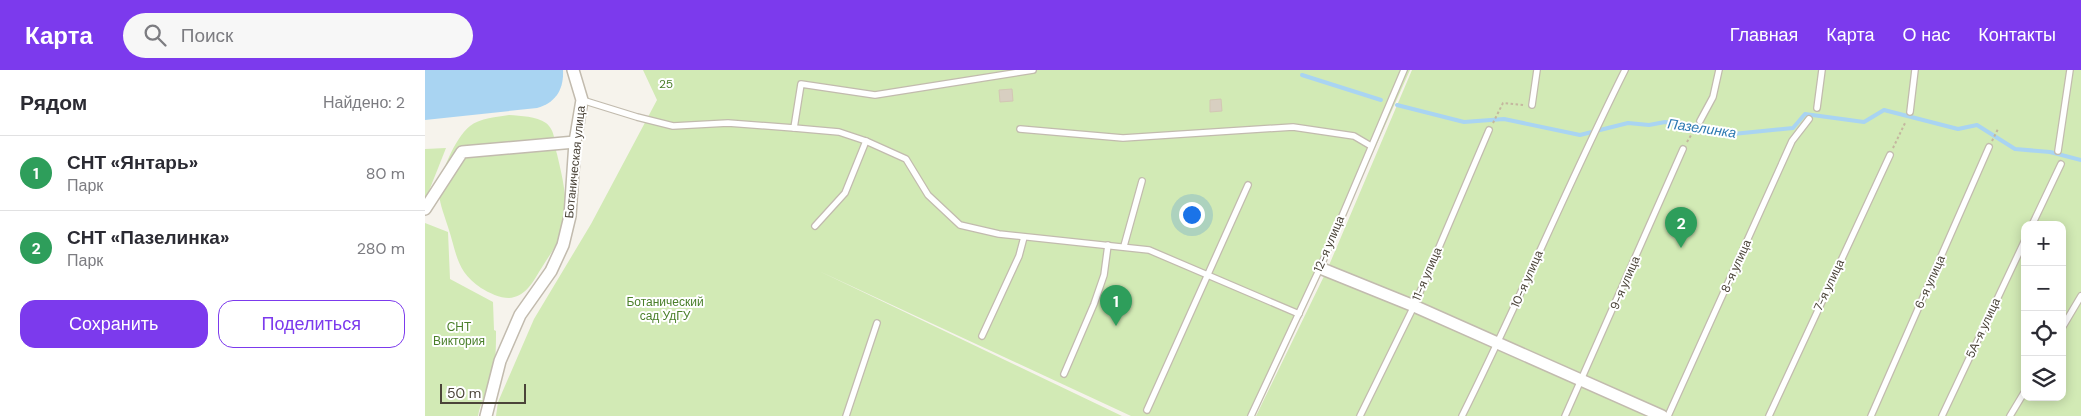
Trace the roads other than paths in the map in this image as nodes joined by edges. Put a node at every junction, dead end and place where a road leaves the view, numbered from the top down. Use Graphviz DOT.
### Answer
graph roads {
  1 [pos="573,70"];
  2 [pos="1033,70"];
  3 [pos="1405,70"];
  4 [pos="1537,70"];
  5 [pos="1625,70"];
  6 [pos="1719,70"];
  7 [pos="1822,70"];
  8 [pos="1915,70"];
  9 [pos="2069,70"];
  10 [pos="582,100"];
  11 [pos="1532,105"];
  12 [pos="1817,108"];
  13 [pos="1910,112"];
  14 [pos="1809,119"];
  15 [pos="1700,121"];
  16 [pos="794,128"];
  17 [pos="1020,129"];
  18 [pos="1489,130"];
  19 [pos="866,141"];
  20 [pos="575,142"];
  21 [pos="1371,146"];
  22 [pos="1989,147"];
  23 [pos="1683,149"];
  24 [pos="2058,151"];
  25 [pos="1890,154"];
  26 [pos="2061,164"];
  27 [pos="1142,182"];
  28 [pos="1247,185"];
  29 [pos="425,209"];
  30 [pos="2034,221"];
  31 [pos="815,226"];
  32 [pos="1025,237"];
  33 [pos="1108,245"];
  34 [pos="1124,246"];
  35 [pos="2021,248"];
  36 [pos="1319,268"];
  37 [pos="1208,276"];
  38 [pos="2081,296"];
  39 [pos="1414,306"];
  40 [pos="1299,314"];
  41 [pos="2066,321"];
  42 [pos="877,323"];
  43 [pos="982,336"];
  44 [pos="1498,343"];
  45 [pos="1064,374"];
  46 [pos="1582,380"];
  47 [pos="2021,396"];
  48 [pos="1147,410"];
  49 [pos="486,416"];
  50 [pos="846,416"];
  51 [pos="1251,416"];
  52 [pos="1359,416"];
  53 [pos="1462,416"];
  54 [pos="1565,416"];
  55 [pos="1662,416"];
  56 [pos="1668,416"];
  57 [pos="1769,416"];
  58 [pos="1871,416"];
  59 [pos="1942,416"];
  60 [pos="2009,416"];
  1 -- 10 [label="street, Ботаническая улица"];
  2 -- 16 [label="lane"];
  3 -- 21 [label="lane, 12-я улица"];
  4 -- 11 [label="lane"];
  5 -- 44 [label="lane, 10-я улица"];
  6 -- 15 [label="lane"];
  7 -- 12 [label="lane"];
  8 -- 13 [label="lane"];
  9 -- 24 [label="lane"];
  10 -- 16 [label="lane"];
  10 -- 20 [label="street, Ботаническая улица"];
  14 -- 56 [label="lane, 8-я улица"];
  16 -- 19 [label="lane"];
  17 -- 21 [label="lane"];
  18 -- 39 [label="lane, 11-я улица"];
  19 -- 31 [label="lane"];
  19 -- 32 [label="lane"];
  20 -- 29 [label="street"];
  20 -- 49 [label="street, Ботаническая улица"];
  21 -- 36 [label="lane, 12-я улица"];
  22 -- 58 [label="lane, 6-я улица"];
  23 -- 46 [label="lane, 9-я улица"];
  25 -- 57 [label="lane, 7-я улица"];
  26 -- 30 [label="lane"];
  27 -- 34 [label="lane"];
  28 -- 37 [label="lane"];
  32 -- 33 [label="lane"];
  32 -- 43 [label="lane"];
  33 -- 34 [label="lane"];
  33 -- 45 [label="lane"];
  34 -- 37 [label="lane"];
  35 -- 59 [label="lane, 5А-я улица"];
  36 -- 39 [label="street"];
  36 -- 40 [label="lane, 12-я улица"];
  37 -- 40 [label="lane"];
  37 -- 48 [label="lane"];
  38 -- 41 [label="lane"];
  39 -- 44 [label="street"];
  39 -- 52 [label="lane, 11-я улица"];
  40 -- 51 [label="lane, 12-я улица"];
  42 -- 50 [label="lane"];
  44 -- 46 [label="street"];
  44 -- 53 [label="lane, 10-я улица"];
  46 -- 54 [label="lane, 9-я улица"];
  46 -- 55 [label="street"];
  47 -- 60 [label="lane"];
}
